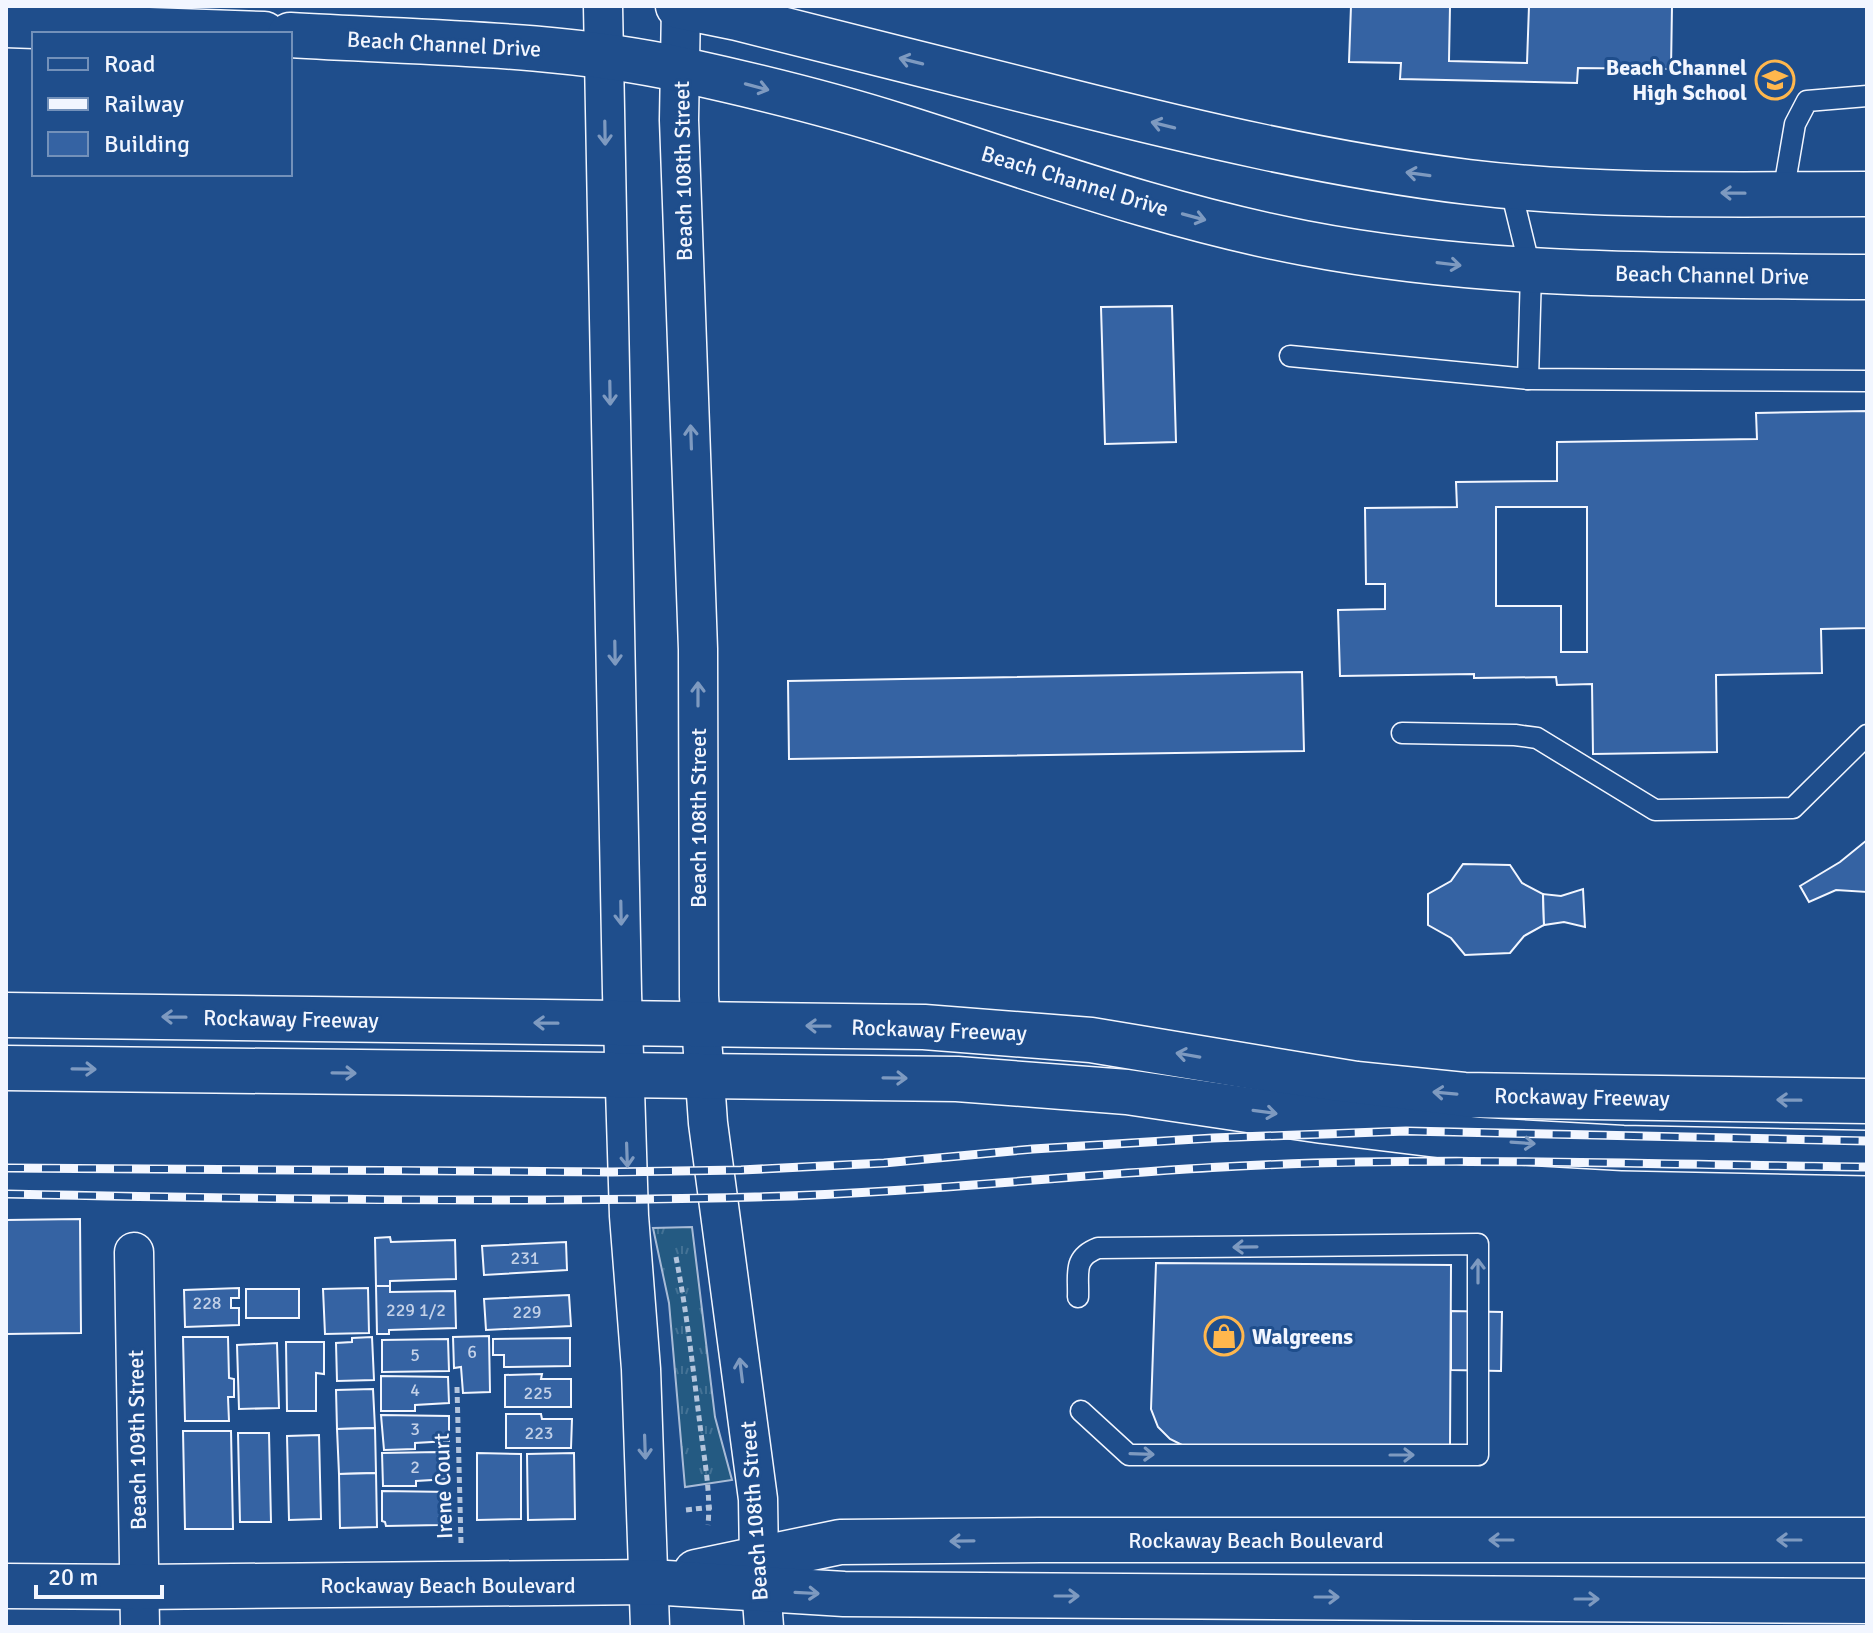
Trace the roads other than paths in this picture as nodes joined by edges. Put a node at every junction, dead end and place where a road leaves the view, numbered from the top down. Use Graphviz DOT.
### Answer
graph roads {
  1 [pos="603,6"];
  2 [pos="680,6"];
  3 [pos="6,25"];
  4 [pos="207,32"];
  5 [pos="292,35"];
  6 [pos="604,55"];
  7 [pos="681,69"];
  8 [pos="1867,96"];
  9 [pos="1510,186"];
  10 [pos="1783,194"];
  11 [pos="1867,194"];
  12 [pos="1531,272"];
  13 [pos="1867,277"];
  14 [pos="1290,356"];
  15 [pos="1528,379"];
  16 [pos="1867,381"];
  17 [pos="1402,733"];
  18 [pos="1867,735"];
  19 [pos="6,1015"];
  20 [pos="624,1023"];
  21 [pos="701,1024"];
  22 [pos="6,1068"];
  23 [pos="705,1076"];
  24 [pos="625,1077"];
  25 [pos="1867,1101"];
  26 [pos="1867,1153"];
  27 [pos="134,1252"];
  28 [pos="1078,1297"];
  29 [pos="1081,1411"];
  30 [pos="1867,1540"];
  31 [pos="650,1582"];
  32 [pos="6,1586"];
  33 [pos="761,1592"];
  34 [pos="1867,1601"];
  35 [pos="140,1607"];
  36 [pos="650,1627"];
  1 -- 6 [label="street"];
  2 -- 7 [label="street, Beach 108th Street"];
  9 -- 2 [label="street, one-way"];
  3 -- 4 [label="street"];
  5 -- 6 [label="street, Beach Channel Drive"];
  6 -- 7 [label="street, Beach Channel Drive"];
  6 -- 20 [label="street, one-way"];
  7 -- 12 [label="street, Beach Channel Drive, one-way"];
  21 -- 7 [label="street, Beach 108th Street, one-way"];
  8 -- 10 [label="lane"];
  10 -- 9 [label="street, one-way"];
  9 -- 12 [label="lane"];
  10 -- 11 [label="street"];
  12 -- 13 [label="street, Beach Channel Drive"];
  12 -- 15 [label="lane"];
  14 -- 15 [label="lane"];
  15 -- 16 [label="lane"];
  17 -- 18 [label="lane"];
  20 -- 19 [label="street, Rockaway Freeway, one-way"];
  20 -- 21 [label="street, Rockaway Freeway"];
  20 -- 24 [label="street"];
  21 -- 23 [label="street, Beach 108th Street"];
  25 -- 21 [label="street, Rockaway Freeway, one-way"];
  22 -- 24 [label="street, Rockaway Freeway, one-way"];
  23 -- 24 [label="street, Rockaway Freeway"];
  23 -- 26 [label="street, Rockaway Freeway, one-way"];
  33 -- 23 [label="street, Beach 108th Street, one-way"];
  24 -- 31 [label="street, one-way"];
  27 -- 35 [label="street, Beach 109th Street"];
  29 -- 28 [label="lane, one-way"];
  30 -- 33 [label="street, Rockaway Beach Boulevard, one-way"];
  31 -- 33 [label="street, Rockaway Beach Boulevard"];
  31 -- 33 [label="street, Rockaway Beach Boulevard"];
  31 -- 35 [label="street, Rockaway Beach Boulevard"];
  31 -- 36 [label="street"];
  32 -- 35 [label="street, Rockaway Beach Boulevard"];
  33 -- 34 [label="street, Rockaway Beach Boulevard, one-way"];
}
